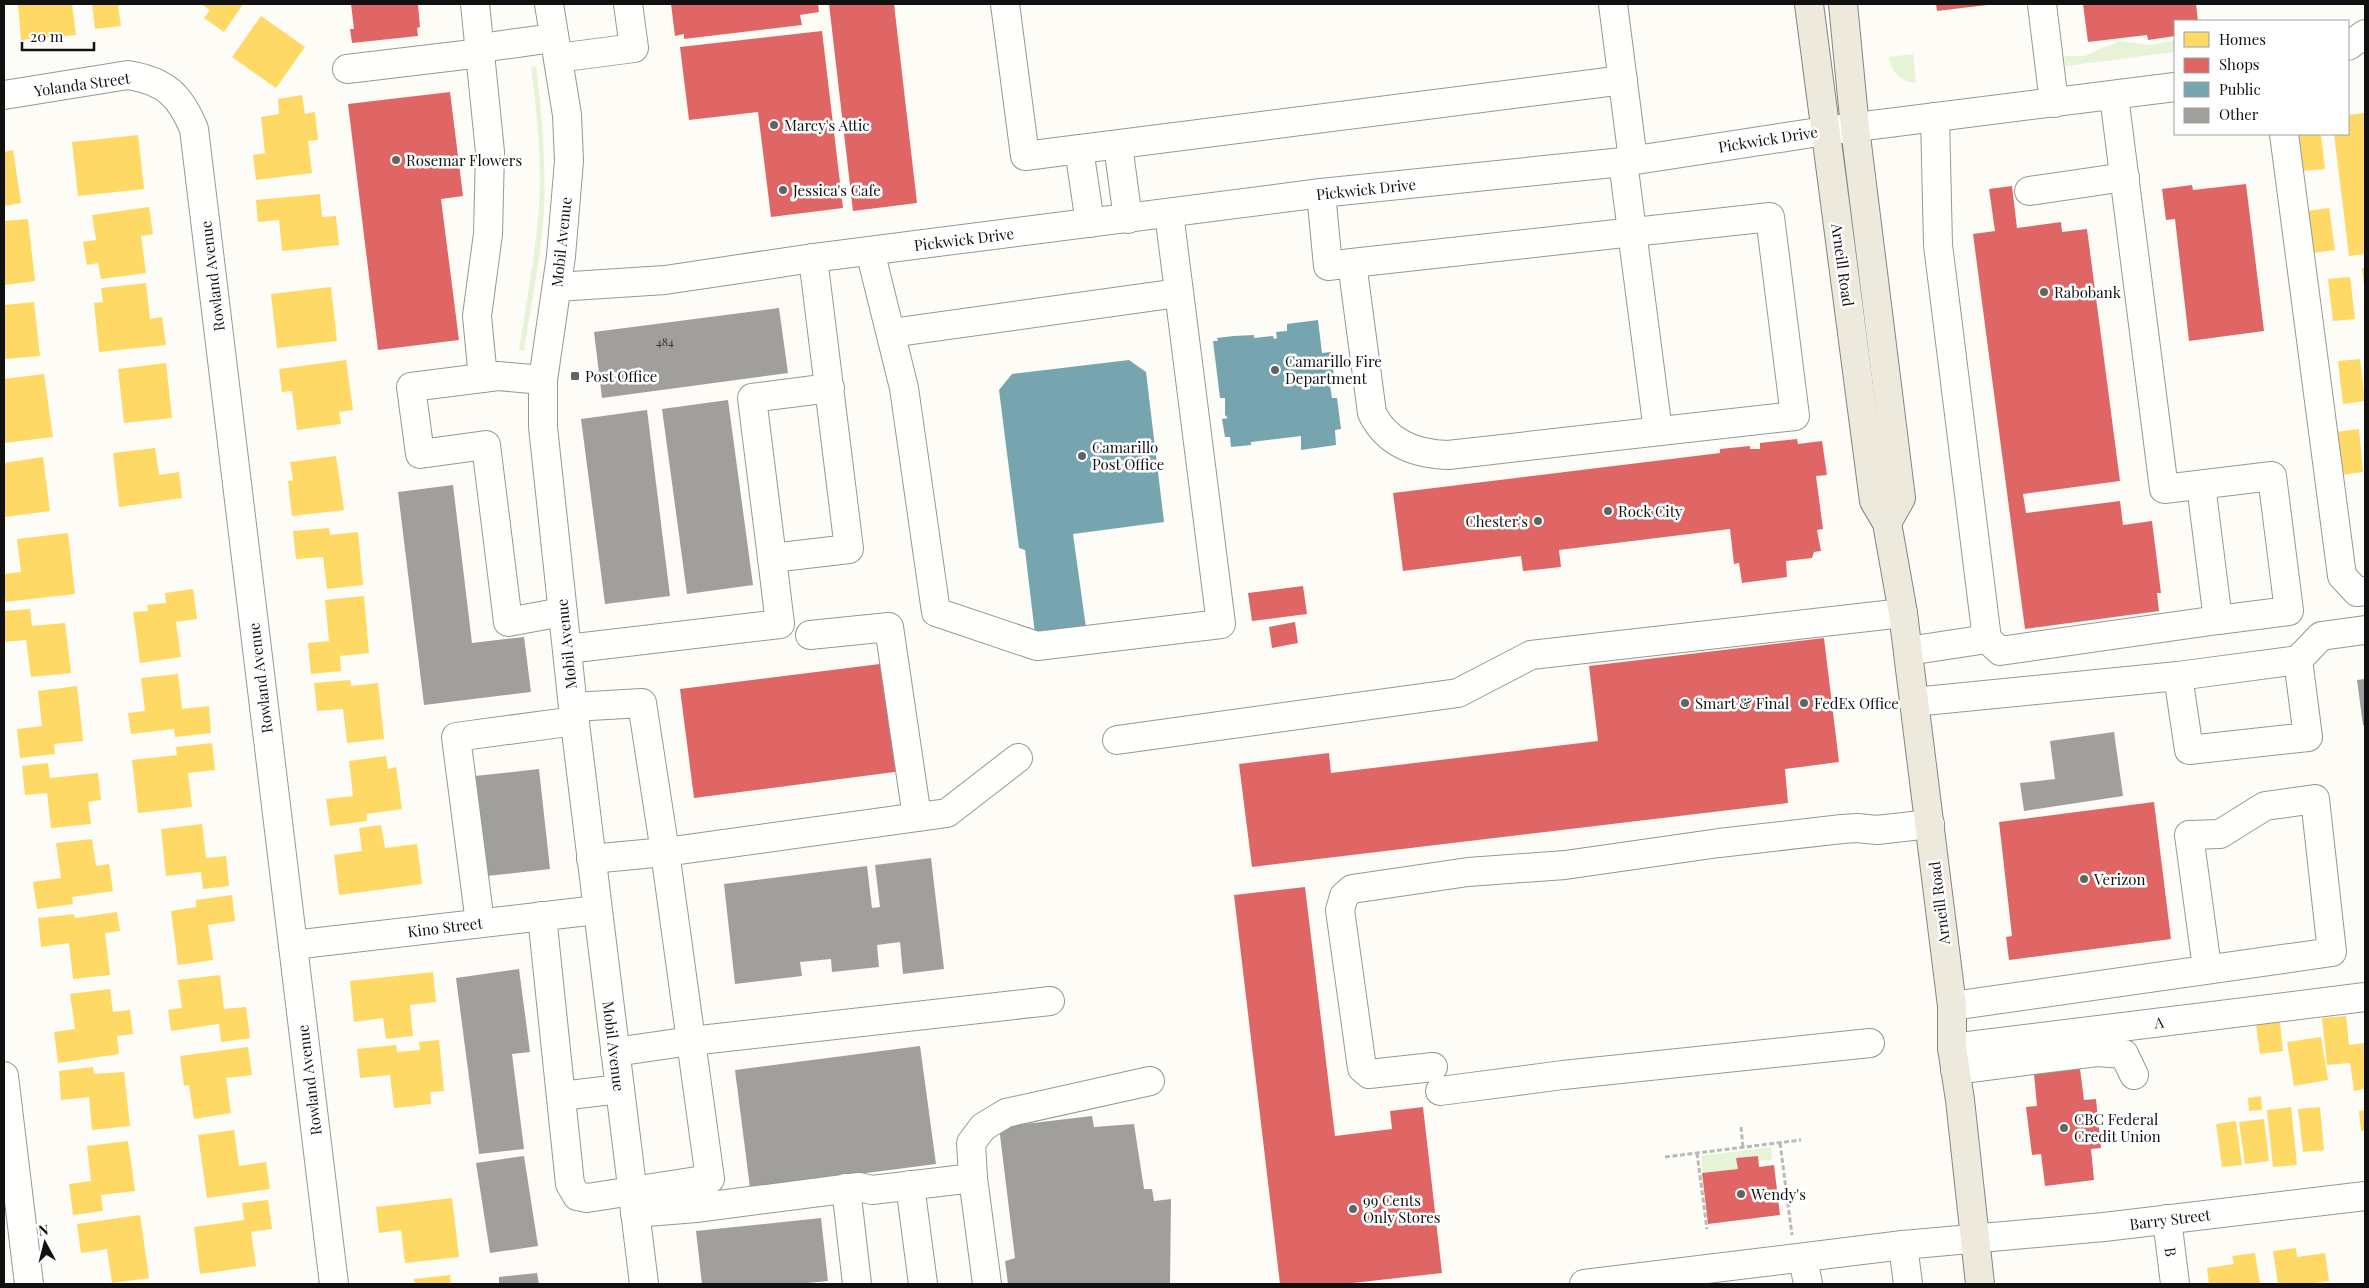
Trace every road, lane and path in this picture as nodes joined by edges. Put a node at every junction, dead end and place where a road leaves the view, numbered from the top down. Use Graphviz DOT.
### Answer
graph roads {
  1 [pos="475,4"];
  2 [pos="549,4"];
  3 [pos="628,4"];
  4 [pos="1005,4"];
  5 [pos="1613,4"];
  6 [pos="1809,4"];
  7 [pos="1843,4"];
  8 [pos="2042,4"];
  9 [pos="2365,34"];
  10 [pos="2349,45"];
  11 [pos="555,48"];
  12 [pos="481,50"];
  13 [pos="347,69"];
  14 [pos="1623,80"];
  15 [pos="160,84"];
  16 [pos="2174,87"];
  17 [pos="4,96"];
  18 [pos="2114,96"];
  19 [pos="2054,103"];
  20 [pos="1936,117"];
  21 [pos="1855,128"];
  22 [pos="1825,131"];
  23 [pos="2284,135"];
  24 [pos="1118,145"];
  25 [pos="1080,149"];
  26 [pos="1628,161"];
  27 [pos="2124,177"];
  28 [pos="2028,191"];
  29 [pos="1321,193"];
  30 [pos="1169,212"];
  31 [pos="1128,219"];
  32 [pos="1090,223"];
  33 [pos="1632,233"];
  34 [pos="870,251"];
  35 [pos="813,258"];
  36 [pos="1352,262"];
  37 [pos="557,287"];
  38 [pos="1178,293"];
  39 [pos="891,333"];
  40 [pos="483,378"];
  41 [pos="543,380"];
  42 [pos="830,388"];
  43 [pos="1658,431"];
  44 [pos="2201,485"];
  45 [pos="1887,523"];
  46 [pos="772,558"];
  47 [pos="2365,591"];
  48 [pos="562,612"];
  49 [pos="1903,613"];
  50 [pos="2218,620"];
  51 [pos="2365,630"];
  52 [pos="810,635"];
  53 [pos="1987,639"];
  54 [pos="567,650"];
  55 [pos="1908,651"];
  56 [pos="2298,660"];
  57 [pos="2178,676"];
  58 [pos="1914,702"];
  59 [pos="574,714"];
  60 [pos="1117,740"];
  61 [pos="1018,758"];
  62 [pos="917,817"];
  63 [pos="1930,824"];
  64 [pos="665,852"];
  65 [pos="591,859"];
  66 [pos="597,910"];
  67 [pos="542,916"];
  68 [pos="480,923"];
  69 [pos="293,945"];
  70 [pos="2207,968"];
  71 [pos="2365,997"];
  72 [pos="1050,1001"];
  73 [pos="1952,1006"];
  74 [pos="691,1042"];
  75 [pos="1870,1043"];
  76 [pos="615,1052"];
  77 [pos="1954,1059"];
  78 [pos="2134,1075"];
  79 [pos="4,1076"];
  80 [pos="1150,1080"];
  81 [pos="620,1089"];
  82 [pos="561,1096"];
  83 [pos="1741,1127"];
  84 [pos="1801,1140"];
  85 [pos="1780,1143"];
  86 [pos="1743,1148"];
  87 [pos="1697,1153"];
  88 [pos="1665,1157"];
  89 [pos="973,1178"];
  90 [pos="910,1185"];
  91 [pos="846,1188"];
  92 [pos="2365,1196"];
  93 [pos="634,1202"];
  94 [pos="2167,1219"];
  95 [pos="1707,1229"];
  96 [pos="1975,1239"];
  97 [pos="1903,1246"];
  98 [pos="1801,1261"];
  99 [pos="29,1284"];
  100 [pos="334,1284"];
  101 [pos="644,1284"];
  102 [pos="857,1284"];
  103 [pos="923,1284"];
  104 [pos="987,1284"];
  105 [pos="1584,1284"];
  106 [pos="1908,1284"];
  107 [pos="1980,1284"];
  108 [pos="2175,1284"];
  1 -- 12 [label="street"];
  2 -- 11 [label="street, Mobil Avenue"];
  3 -- 11 [label="street"];
  4 -- 25 [label="street"];
  5 -- 14 [label="street"];
  6 -- 22 [label="main road, Arneill Road"];
  7 -- 21 [label="main road, Arneill Road"];
  8 -- 19 [label="street"];
  9 -- 10 [label="street"];
  11 -- 12 [label="street"];
  11 -- 37 [label="street, Mobil Avenue"];
  12 -- 13 [label="street"];
  12 -- 40 [label="street"];
  14 -- 24 [label="street"];
  14 -- 26 [label="street"];
  15 -- 17 [label="street, Yolanda Street"];
  15 -- 69 [label="street, Rowland Avenue"];
  16 -- 18 [label="street, Pickwick Drive"];
  18 -- 19 [label="street, Pickwick Drive"];
  18 -- 27 [label="street"];
  19 -- 20 [label="street, Pickwick Drive"];
  20 -- 21 [label="street, Pickwick Drive"];
  20 -- 53 [label="street"];
  21 -- 22 [label="street, Pickwick Drive"];
  21 -- 45 [label="main road, Arneill Road"];
  22 -- 26 [label="street, Pickwick Drive"];
  22 -- 45 [label="main road, Arneill Road"];
  23 -- 47 [label="street"];
  24 -- 25 [label="street"];
  24 -- 31 [label="street"];
  25 -- 32 [label="street"];
  26 -- 29 [label="street, Pickwick Drive"];
  26 -- 33 [label="street"];
  27 -- 28 [label="street"];
  27 -- 44 [label="street"];
  29 -- 30 [label="street, Pickwick Drive"];
  29 -- 36 [label="street"];
  30 -- 31 [label="street, Pickwick Drive"];
  30 -- 38 [label="street"];
  31 -- 32 [label="street, Pickwick Drive"];
  32 -- 34 [label="street, Pickwick Drive"];
  33 -- 36 [label="street"];
  33 -- 43 [label="street"];
  33 -- 43 [label="street"];
  34 -- 35 [label="street, Pickwick Drive"];
  34 -- 39 [label="street"];
  35 -- 37 [label="street, Pickwick Drive"];
  35 -- 42 [label="street"];
  36 -- 43 [label="street"];
  37 -- 41 [label="street, Mobil Avenue"];
  38 -- 39 [label="street"];
  38 -- 39 [label="street"];
  40 -- 41 [label="street"];
  40 -- 48 [label="street"];
  41 -- 48 [label="street, Mobil Avenue"];
  42 -- 46 [label="street"];
  42 -- 46 [label="street"];
  44 -- 50 [label="street"];
  44 -- 50 [label="street"];
  45 -- 49 [label="main road, Arneill Road"];
  46 -- 54 [label="street"];
  48 -- 54 [label="street, Mobil Avenue"];
  49 -- 55 [label="main road, Arneill Road"];
  49 -- 60 [label="street"];
  50 -- 53 [label="street"];
  51 -- 56 [label="street"];
  52 -- 62 [label="street"];
  53 -- 55 [label="street"];
  54 -- 59 [label="street, Mobil Avenue"];
  55 -- 58 [label="main road, Arneill Road"];
  56 -- 57 [label="street"];
  56 -- 57 [label="street"];
  57 -- 58 [label="street"];
  58 -- 63 [label="main road, Arneill Road"];
  59 -- 64 [label="street"];
  59 -- 65 [label="street, Mobil Avenue"];
  59 -- 68 [label="street"];
  61 -- 62 [label="street"];
  62 -- 64 [label="street"];
  63 -- 73 [label="main road, Arneill Road"];
  63 -- 75 [label="street"];
  64 -- 65 [label="street"];
  64 -- 74 [label="street"];
  65 -- 66 [label="street, Mobil Avenue"];
  66 -- 67 [label="street, Kino Street"];
  66 -- 76 [label="street, Mobil Avenue"];
  67 -- 68 [label="street, Kino Street"];
  67 -- 82 [label="street"];
  68 -- 69 [label="street, Kino Street"];
  69 -- 100 [label="street, Rowland Avenue"];
  70 -- 70 [label="street"];
  70 -- 73 [label="street"];
  71 -- 77 [label="street, A"];
  72 -- 74 [label="street"];
  73 -- 77 [label="main road, Arneill Road"];
  74 -- 76 [label="street"];
  74 -- 93 [label="street"];
  76 -- 81 [label="street, Mobil Avenue"];
  77 -- 78 [label="street"];
  77 -- 96 [label="main road, Arneill Road"];
  79 -- 99 [label="street"];
  80 -- 89 [label="street"];
  81 -- 82 [label="street"];
  81 -- 93 [label="street, Mobil Avenue"];
  82 -- 93 [label="street"];
  83 -- 86 [label="path"];
  84 -- 85 [label="path"];
  85 -- 86 [label="path"];
  85 -- 98 [label="path"];
  86 -- 87 [label="path"];
  87 -- 88 [label="path"];
  87 -- 95 [label="path"];
  89 -- 90 [label="street"];
  89 -- 104 [label="street"];
  90 -- 91 [label="street"];
  90 -- 103 [label="street"];
  91 -- 93 [label="street"];
  91 -- 102 [label="street"];
  92 -- 94 [label="street, Barry Street"];
  93 -- 101 [label="street, Mobil Avenue"];
  94 -- 96 [label="street, Barry Street"];
  94 -- 108 [label="street, B"];
  96 -- 97 [label="street, Barry Street"];
  96 -- 107 [label="main road, Arneill Road"];
  97 -- 98 [label="street, Barry Street"];
  97 -- 106 [label="street"];
  98 -- 105 [label="street, Barry Street"];
}
